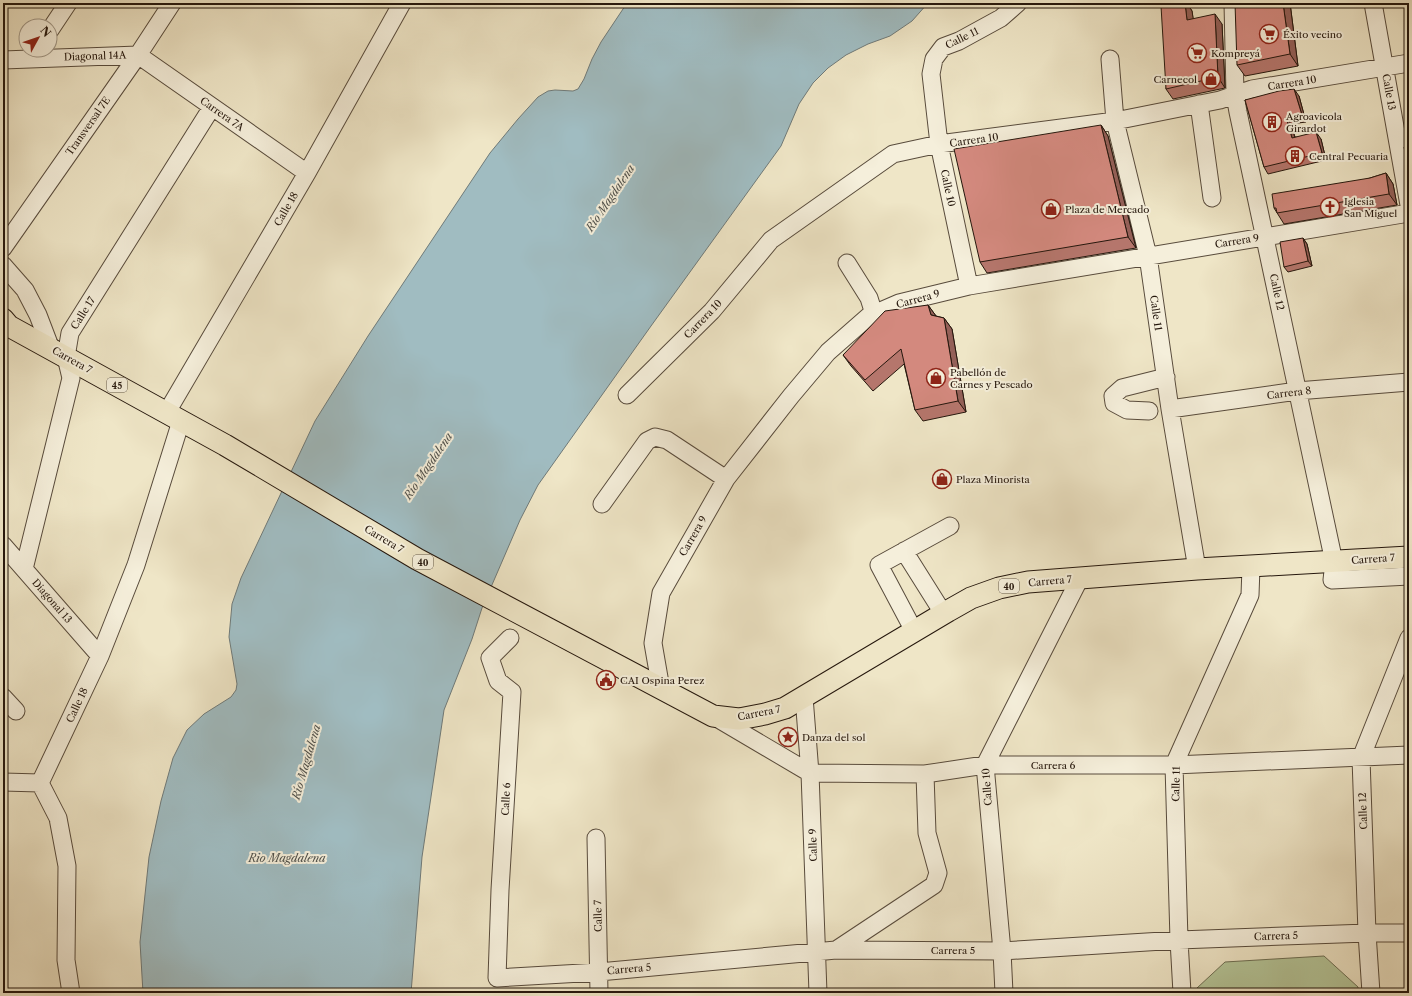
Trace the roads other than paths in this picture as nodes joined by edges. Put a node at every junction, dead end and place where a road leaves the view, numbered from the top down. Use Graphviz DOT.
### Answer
graph roads {
  1 [pos="68,3"];
  2 [pos="172,3"];
  3 [pos="402,3"];
  4 [pos="1018,3"];
  5 [pos="1233,3"];
  6 [pos="1374,3"];
  7 [pos="58,18"];
  8 [pos="58,54"];
  9 [pos="138,55"];
  10 [pos="18,57"];
  11 [pos="1110,59"];
  12 [pos="3,60"];
  13 [pos="1409,63"];
  14 [pos="1385,68"];
  15 [pos="933,89"];
  16 [pos="1235,95"];
  17 [pos="1199,104"];
  18 [pos="212,108"];
  19 [pos="1115,120"];
  20 [pos="939,144"];
  21 [pos="307,173"];
  22 [pos="1212,198"];
  23 [pos="1409,206"];
  24 [pos="1409,213"];
  25 [pos="1265,237"];
  26 [pos="3,248"];
  27 [pos="1148,256"];
  28 [pos="847,263"];
  29 [pos="3,265"];
  30 [pos="969,286"];
  31 [pos="874,314"];
  32 [pos="5,323"];
  33 [pos="58,353"];
  34 [pos="1166,377"];
  35 [pos="1409,382"];
  36 [pos="1297,391"];
  37 [pos="628,395"];
  38 [pos="1170,409"];
  39 [pos="1150,411"];
  40 [pos="174,417"];
  41 [pos="225,445"];
  42 [pos="726,480"];
  43 [pos="602,504"];
  44 [pos="950,526"];
  45 [pos="3,545"];
  46 [pos="904,551"];
  47 [pos="1409,557"];
  48 [pos="1251,567"];
  49 [pos="24,569"];
  50 [pos="1197,569"];
  51 [pos="1333,571"];
  52 [pos="1409,576"];
  53 [pos="1080,578"];
  54 [pos="943,614"];
  55 [pos="914,631"];
  56 [pos="510,638"];
  57 [pos="1409,638"];
  58 [pos="100,656"];
  59 [pos="661,689"];
  60 [pos="3,697"];
  61 [pos="804,697"];
  62 [pos="16,711"];
  63 [pos="713,716"];
  64 [pos="1409,755"];
  65 [pos="1361,758"];
  66 [pos="985,765"];
  67 [pos="1174,765"];
  68 [pos="810,773"];
  69 [pos="926,774"];
  70 [pos="3,782"];
  71 [pos="40,783"];
  72 [pos="596,838"];
  73 [pos="1367,933"];
  74 [pos="1409,933"];
  75 [pos="1179,940"];
  76 [pos="836,950"];
  77 [pos="1002,951"];
  78 [pos="817,952"];
  79 [pos="599,972"];
  80 [pos="497,978"];
  81 [pos="70,993"];
  82 [pos="599,993"];
  83 [pos="818,993"];
  84 [pos="1004,993"];
  85 [pos="1182,993"];
  86 [pos="1371,993"];
  1 -- 7 [label="street"];
  2 -- 9 [label="street, Transversal 7E"];
  3 -- 21 [label="street, Calle 18"];
  4 -- 15 [label="street, Calle 11"];
  5 -- 16 [label="street, Calle 12"];
  6 -- 14 [label="street, Calle 13"];
  8 -- 9 [label="street, Diagonal 14A"];
  9 -- 18 [label="street, Carrera 7A"];
  9 -- 26 [label="street, Transversal 7E"];
  10 -- 12 [label="street, Diagonal 14A"];
  11 -- 19 [label="street, Calle 11"];
  13 -- 14 [label="street, Carrera 10"];
  14 -- 16 [label="street, Carrera 10"];
  14 -- 23 [label="street, Calle 13"];
  15 -- 20 [label="street, Calle 10"];
  16 -- 17 [label="street, Carrera 10"];
  16 -- 25 [label="street, Calle 12"];
  17 -- 19 [label="street, Carrera 10"];
  17 -- 22 [label="street"];
  18 -- 21 [label="street, Carrera 7A"];
  18 -- 33 [label="street, Calle 17"];
  19 -- 20 [label="street, Carrera 10"];
  19 -- 27 [label="street, Calle 11"];
  20 -- 30 [label="street, Calle 10"];
  20 -- 37 [label="street, Carrera 10"];
  21 -- 40 [label="street, Calle 18"];
  24 -- 25 [label="street, Carrera 9"];
  25 -- 27 [label="street, Carrera 9"];
  25 -- 36 [label="street, Calle 12"];
  27 -- 30 [label="street, Carrera 9"];
  27 -- 34 [label="street, Calle 11"];
  28 -- 31 [label="street"];
  29 -- 33 [label="street"];
  30 -- 31 [label="street, Carrera 9"];
  31 -- 42 [label="street, Carrera 9"];
  32 -- 33 [label="main road, Carrera 7 / 45"];
  33 -- 40 [label="main road, Carrera 7 / 45"];
  33 -- 49 [label="street, Calle 17"];
  34 -- 38 [label="street, Calle 11"];
  34 -- 39 [label="street"];
  35 -- 36 [label="street, Carrera 8"];
  36 -- 38 [label="street, Carrera 8"];
  36 -- 51 [label="street, Calle 12"];
  38 -- 50 [label="street, Calle 11"];
  40 -- 41 [label="main road, Carrera 7 / 45"];
  40 -- 58 [label="street, Calle 18"];
  41 -- 59 [label="main road, Carrera 7 / 40"];
  42 -- 43 [label="street"];
  42 -- 59 [label="street, Carrera 9"];
  44 -- 46 [label="street"];
  45 -- 49 [label="street, Diagonal 13"];
  46 -- 54 [label="street"];
  46 -- 55 [label="street"];
  47 -- 51 [label="main road, Carrera 7 / 40"];
  48 -- 50 [label="main road, Carrera 7 / 40"];
  48 -- 51 [label="main road, Carrera 7 / 40"];
  48 -- 67 [label="street, Calle 11"];
  49 -- 58 [label="street, Diagonal 13"];
  50 -- 53 [label="main road, Carrera 7 / 40"];
  51 -- 52 [label="street, Carrera 7"];
  53 -- 54 [label="main road, Carrera 7 / 40"];
  53 -- 66 [label="street, Calle 10"];
  54 -- 55 [label="main road, Carrera 7 / 40"];
  55 -- 61 [label="main road, Carrera 7 / 40"];
  56 -- 80 [label="street, Calle 6"];
  57 -- 65 [label="street, Calle 12"];
  58 -- 71 [label="street, Calle 18"];
  59 -- 63 [label="main road, Carrera 7 / 40"];
  60 -- 62 [label="street"];
  61 -- 63 [label="main road, Carrera 7 / 40"];
  61 -- 68 [label="street, Calle 9"];
  63 -- 68 [label="street, Carrera 6"];
  64 -- 65 [label="street, Carrera 6"];
  65 -- 67 [label="street, Carrera 6"];
  65 -- 73 [label="street, Calle 12"];
  66 -- 67 [label="street, Carrera 6"];
  66 -- 69 [label="street, Carrera 6"];
  66 -- 77 [label="street, Calle 10"];
  67 -- 75 [label="street, Calle 11"];
  68 -- 69 [label="street, Carrera 6"];
  68 -- 78 [label="street, Calle 9"];
  69 -- 76 [label="street"];
  70 -- 71 [label="street"];
  71 -- 81 [label="street"];
  72 -- 79 [label="street, Calle 7"];
  73 -- 74 [label="street, Carrera 5"];
  73 -- 75 [label="street, Carrera 5"];
  73 -- 86 [label="street, Calle 12"];
  75 -- 77 [label="street, Carrera 5"];
  75 -- 85 [label="street, Calle 11"];
  76 -- 77 [label="street, Carrera 5"];
  76 -- 78 [label="street, Carrera 5"];
  77 -- 84 [label="street, Calle 10"];
  78 -- 79 [label="street, Carrera 5"];
  78 -- 83 [label="street, Calle 9"];
  79 -- 80 [label="street, Carrera 5"];
  79 -- 82 [label="street, Calle 7"];
}
